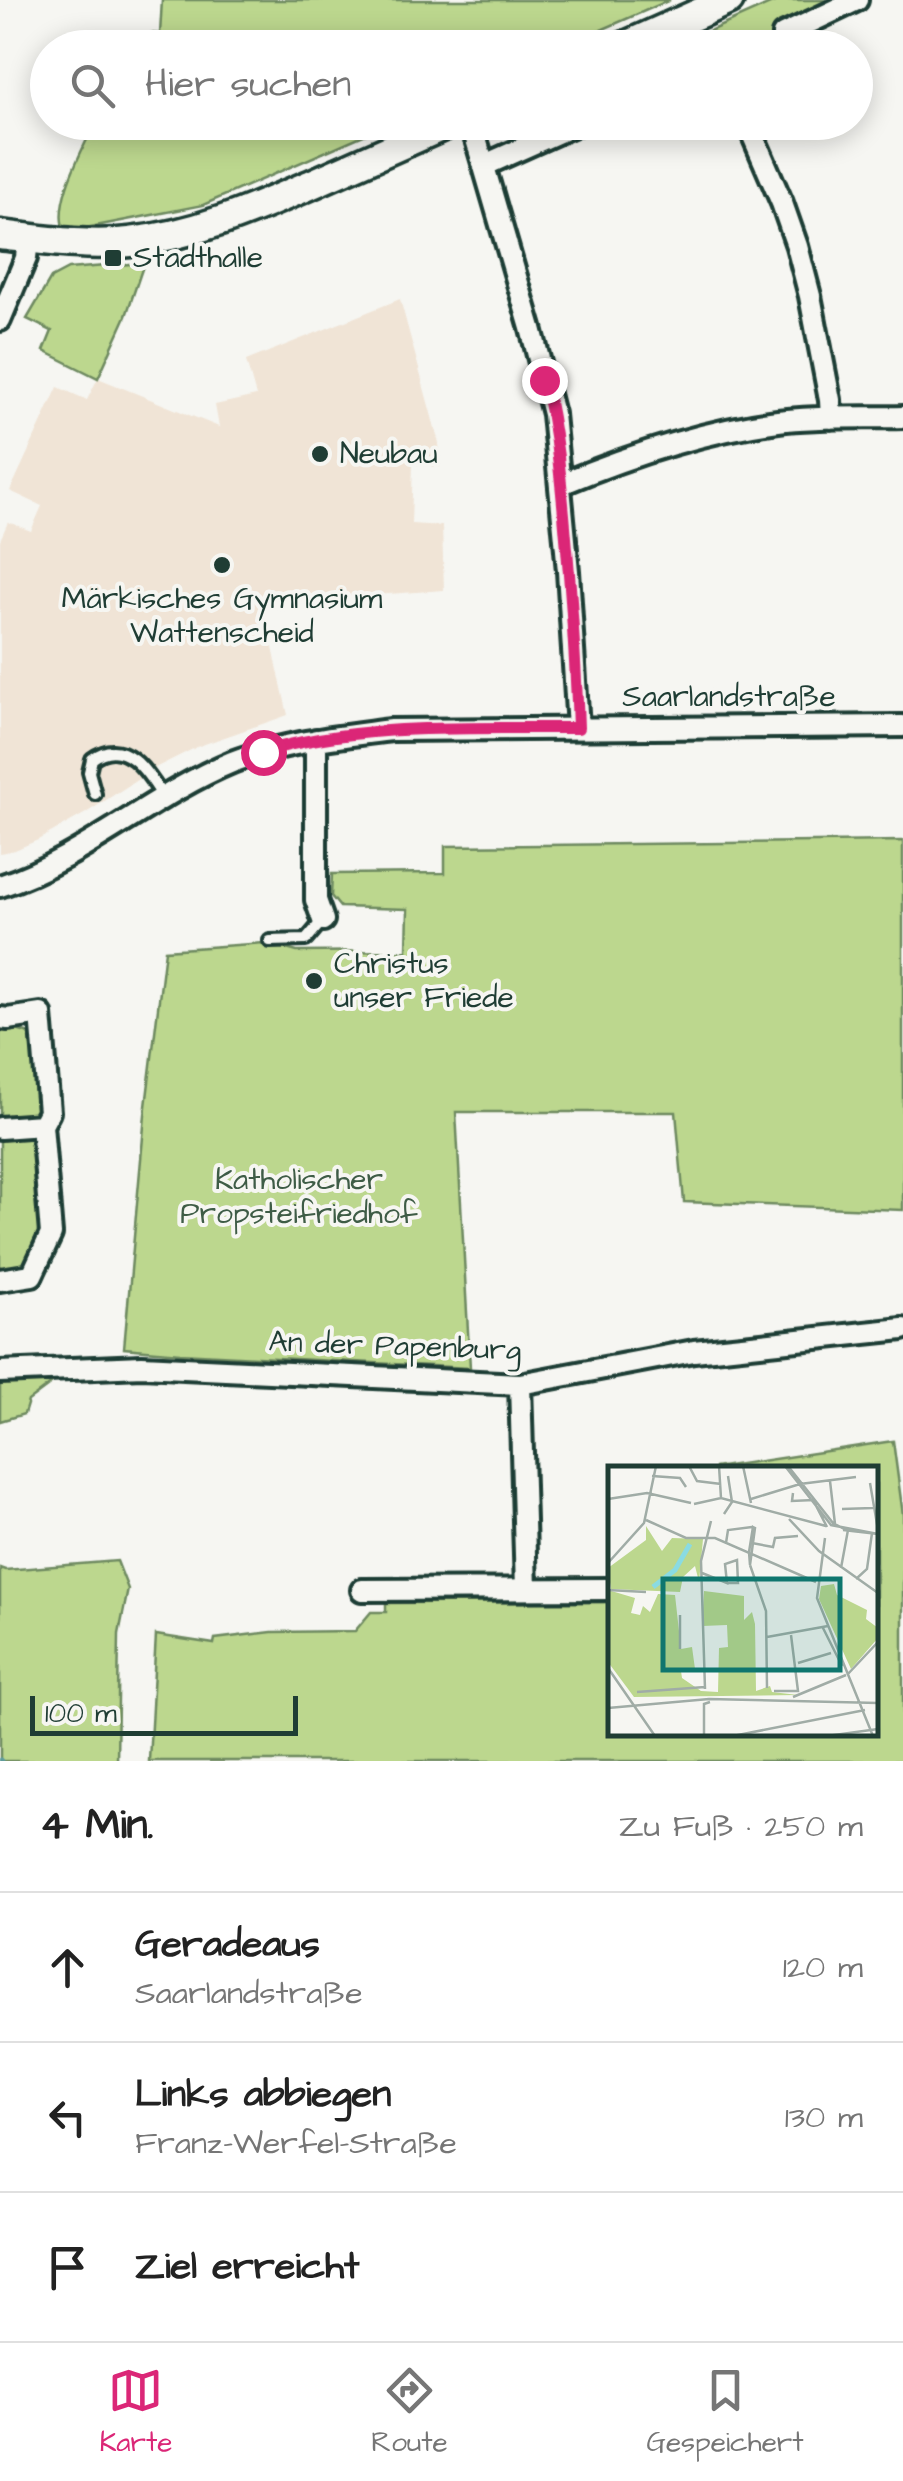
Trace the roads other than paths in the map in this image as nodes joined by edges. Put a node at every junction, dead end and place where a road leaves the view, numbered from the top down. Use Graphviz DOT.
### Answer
graph roads {
  1 [pos="729,0"];
  2 [pos="856,0"];
  3 [pos="662,30"];
  4 [pos="793,30"];
  5 [pos="411,140"];
  6 [pos="476,140"];
  7 [pos="540,140"];
  8 [pos="755,140"];
  9 [pos="484,165"];
  10 [pos="14,237"];
  11 [pos="0,320"];
  12 [pos="903,417"];
  13 [pos="831,418"];
  14 [pos="561,484"];
  15 [pos="903,726"];
  16 [pos="578,728"];
  17 [pos="316,740"];
  18 [pos="95,794"];
  19 [pos="164,798"];
  20 [pos="0,886"];
  21 [pos="323,920"];
  22 [pos="270,941"];
  23 [pos="0,1018"];
  24 [pos="42,1126"];
  25 [pos="0,1128"];
  26 [pos="0,1280"];
  27 [pos="903,1329"];
  28 [pos="0,1372"];
  29 [pos="520,1384"];
  30 [pos="608,1588"];
  31 [pos="526,1589"];
  32 [pos="362,1590"];
  1 -- 3 [label="street"];
  2 -- 4 [label="street"];
  5 -- 10 [label="street"];
  6 -- 9 [label="street"];
  7 -- 9 [label="street"];
  8 -- 13 [label="street"];
  9 -- 14 [label="street"];
  10 -- 11 [label="street"];
  12 -- 13 [label="street"];
  13 -- 14 [label="street"];
  14 -- 16 [label="street"];
  15 -- 16 [label="street, Saarlandstraße"];
  16 -- 17 [label="street, Saarlandstraße"];
  17 -- 19 [label="street, Saarlandstraße"];
  17 -- 21 [label="street"];
  18 -- 19 [label="lane"];
  19 -- 20 [label="street, Saarlandstraße"];
  21 -- 22 [label="lane"];
  23 -- 24 [label="street"];
  24 -- 25 [label="street"];
  24 -- 26 [label="street"];
  27 -- 29 [label="street, An der Papenburg"];
  28 -- 29 [label="street, An der Papenburg"];
  29 -- 31 [label="street"];
  30 -- 31 [label="street"];
  31 -- 32 [label="street"];
}
